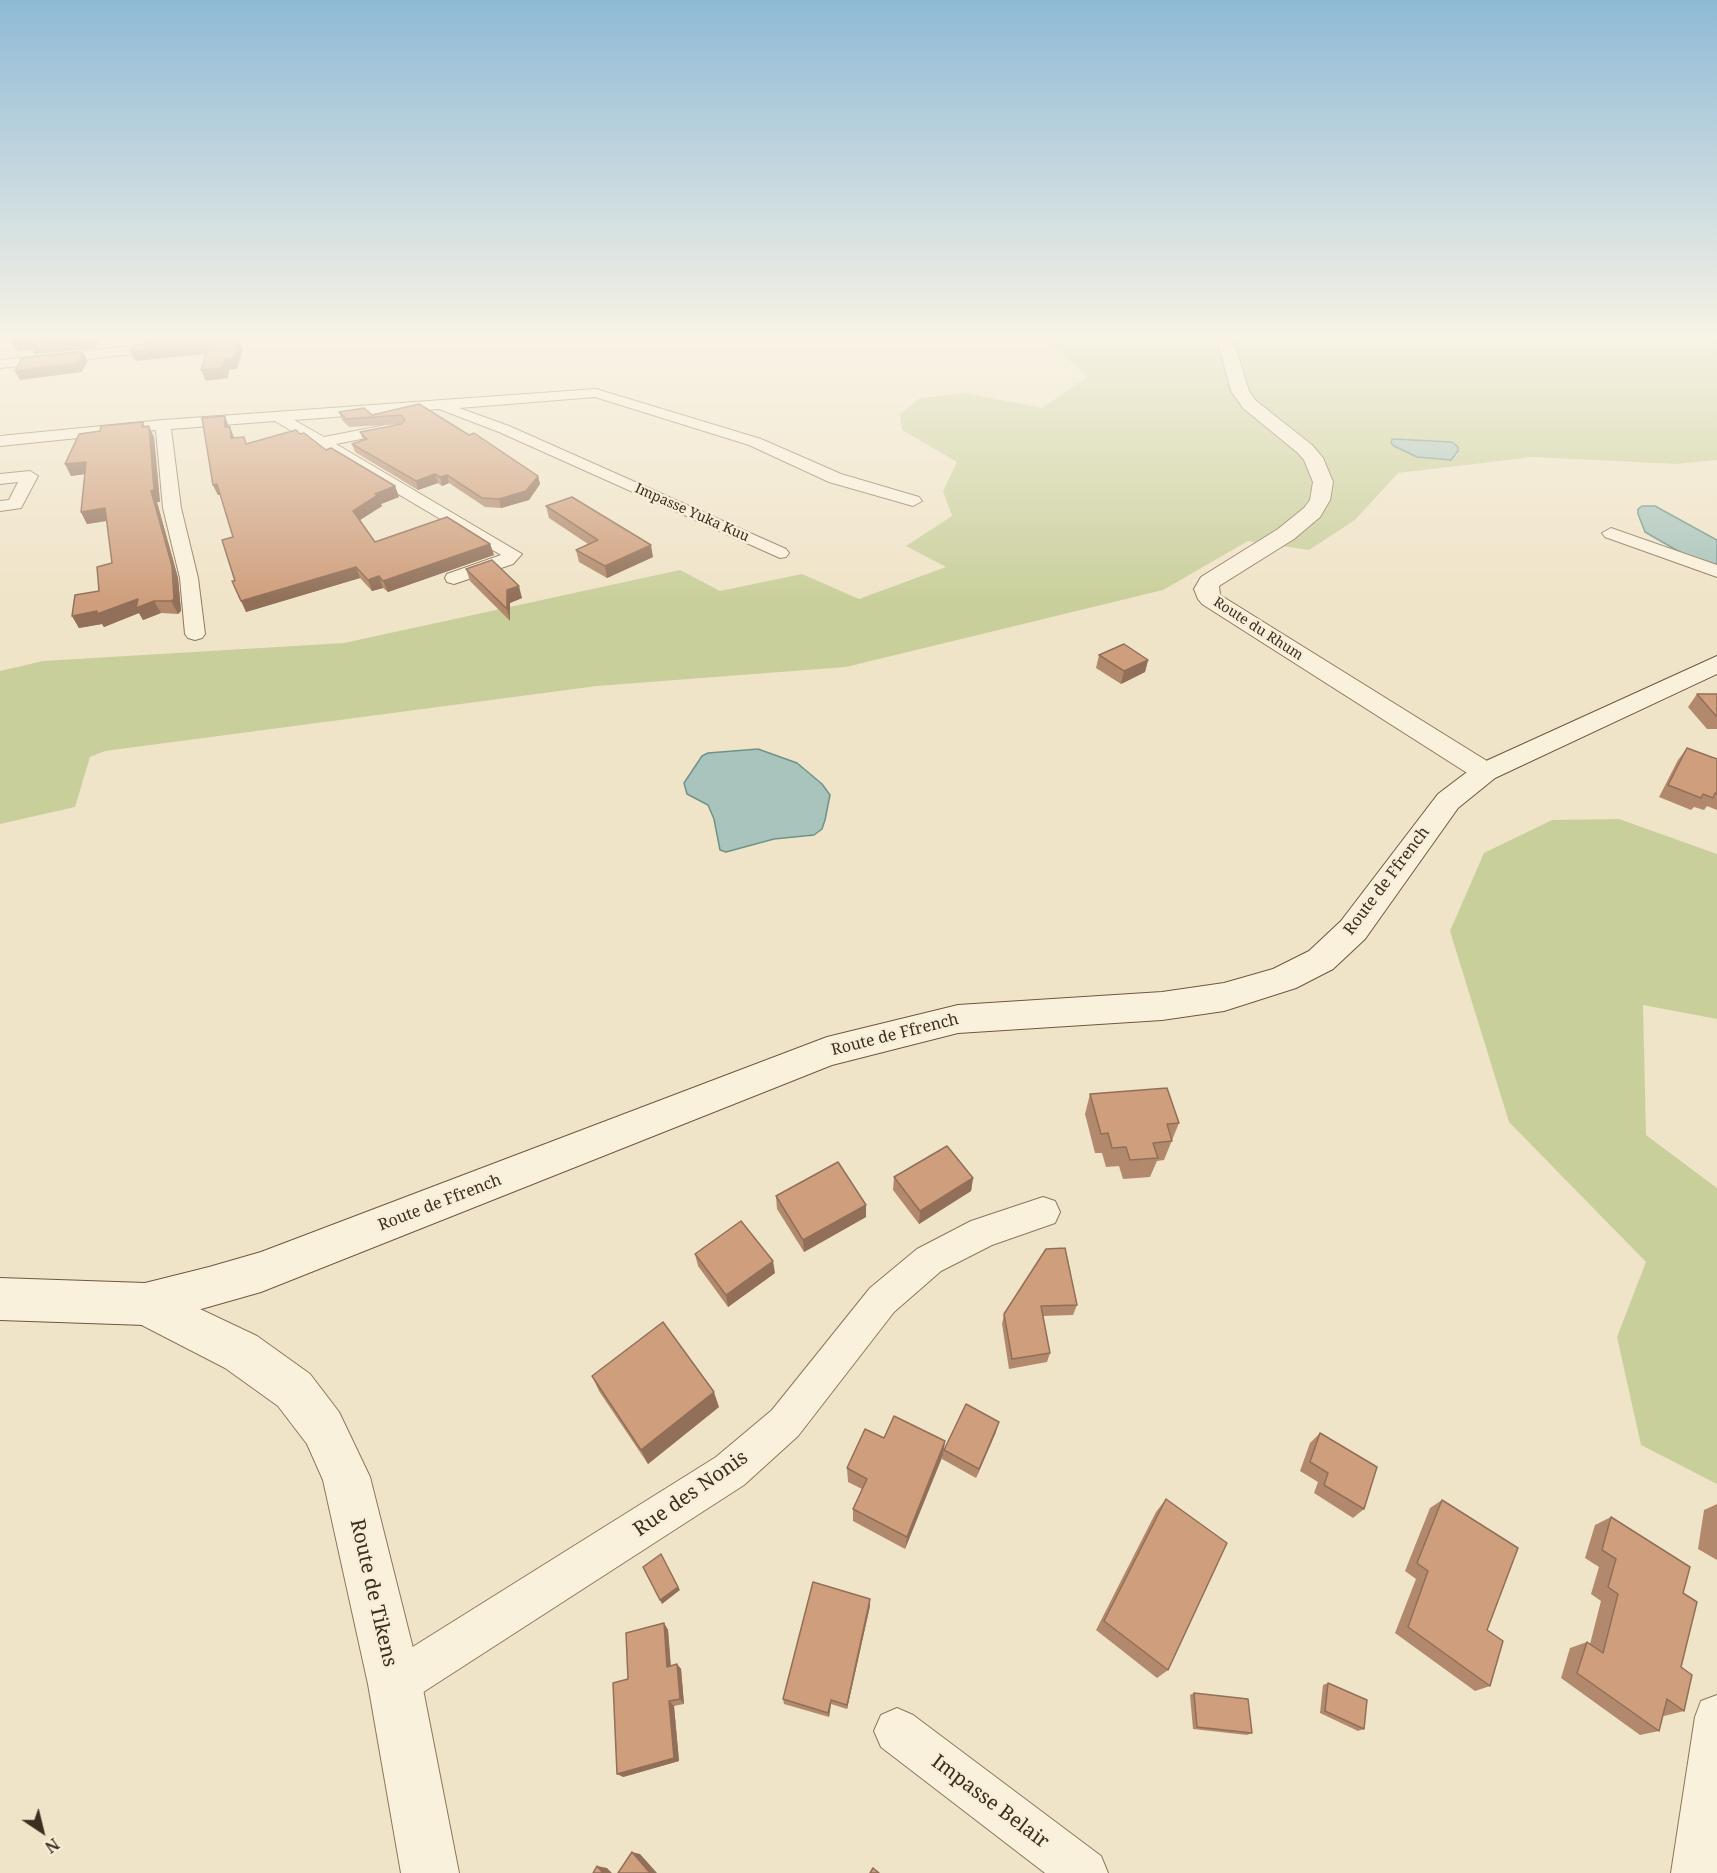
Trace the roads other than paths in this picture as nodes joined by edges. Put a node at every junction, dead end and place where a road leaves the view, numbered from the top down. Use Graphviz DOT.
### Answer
graph roads {
  1 [pos="149,426"];
  2 [pos="163,426"];
  3 [pos="295,426"];
  4 [pos="497,426"];
  5 [pos="704,426"];
  6 [pos="1277,426"];
  7 [pos="397,428"];
  8 [pos="0,441"];
  9 [pos="322,442"];
  10 [pos="0,479"];
  11 [pos="913,501"];
  12 [pos="0,506"];
  13 [pos="1611,533"];
  14 [pos="780,554"];
  15 [pos="1717,571"];
  16 [pos="454,578"];
  17 [pos="195,634"];
  18 [pos="1717,664"];
  19 [pos="1485,772"];
  20 [pos="1043,1212"];
  21 [pos="209,1288"];
  22 [pos="0,1299"];
  23 [pos="145,1304"];
  24 [pos="241,1352"];
  25 [pos="395,1684"];
  26 [pos="1717,1717"];
  27 [pos="897,1731"];
  28 [pos="430,1873"];
  29 [pos="1084,1873"];
  30 [pos="1695,1873"];
  1 -- 8 [label="street"];
  2 -- 17 [label="street"];
  3 -- 9 [label="street"];
  4 -- 14 [label="street, Impasse Yuka Kuu"];
  5 -- 11 [label="street"];
  6 -- 19 [label="street, Route du Rhum"];
  7 -- 9 [label="street"];
  9 -- 16 [label="street"];
  10 -- 12 [label="street"];
  13 -- 15 [label="street"];
  18 -- 19 [label="street, Route de Ffrench"];
  19 -- 21 [label="street, Route de Ffrench"];
  20 -- 25 [label="street, Rue des Nonis"];
  21 -- 23 [label="street, Route de Ffrench"];
  21 -- 24 [label="street, Route de Tikens"];
  22 -- 23 [label="street, Route de Ffrench"];
  23 -- 24 [label="street, Route de Tikens"];
  24 -- 25 [label="street, Route de Tikens"];
  25 -- 28 [label="street, Route de Tikens"];
  26 -- 30 [label="street"];
  27 -- 29 [label="street, Impasse Belair"];
}
